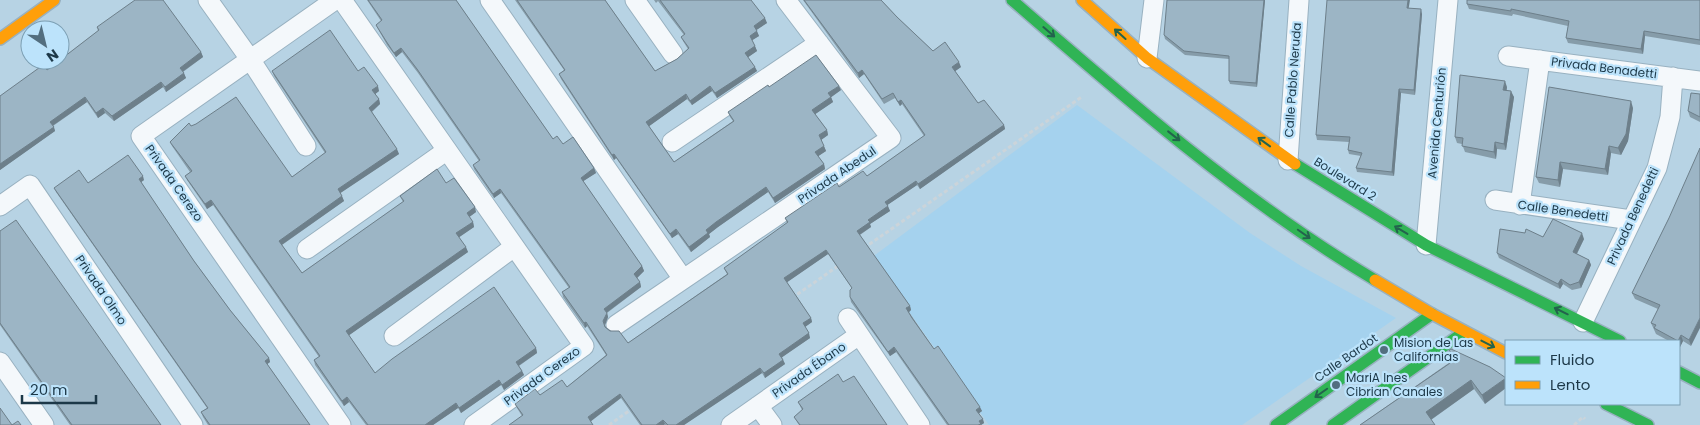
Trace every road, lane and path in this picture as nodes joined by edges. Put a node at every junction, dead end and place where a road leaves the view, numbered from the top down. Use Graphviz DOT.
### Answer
graph roads {
  1 [pos="54,0"];
  2 [pos="208,0"];
  3 [pos="335,0"];
  4 [pos="342,0"];
  5 [pos="490,0"];
  6 [pos="635,0"];
  7 [pos="786,0"];
  8 [pos="1012,0"];
  9 [pos="1082,0"];
  10 [pos="1154,0"];
  11 [pos="1299,0"];
  12 [pos="1448,0"];
  13 [pos="0,39"];
  14 [pos="819,43"];
  15 [pos="673,54"];
  16 [pos="1508,56"];
  17 [pos="1147,58"];
  18 [pos="250,59"];
  19 [pos="1540,60"];
  20 [pos="1673,77"];
  21 [pos="1105,81"];
  22 [pos="1700,81"];
  23 [pos="672,142"];
  24 [pos="306,146"];
  25 [pos="446,151"];
  26 [pos="1288,160"];
  27 [pos="1495,200"];
  28 [pos="1520,205"];
  29 [pos="0,206"];
  30 [pos="1631,220"];
  31 [pos="1426,245"];
  32 [pos="514,247"];
  33 [pos="307,249"];
  34 [pos="861,250"];
  35 [pos="845,262"];
  36 [pos="683,279"];
  37 [pos="788,301"];
  38 [pos="1432,314"];
  39 [pos="848,318"];
  40 [pos="1583,322"];
  41 [pos="616,326"];
  42 [pos="1464,332"];
  43 [pos="859,335"];
  44 [pos="394,336"];
  45 [pos="1618,340"];
  46 [pos="1505,353"];
  47 [pos="0,362"];
  48 [pos="1680,373"];
  49 [pos="1700,383"];
  50 [pos="641,402"];
  51 [pos="1608,405"];
  52 [pos="758,406"];
  53 [pos="1582,417"];
  54 [pos="44,425"];
  55 [pos="193,425"];
  56 [pos="341,425"];
  57 [pos="474,425"];
  58 [pos="609,425"];
  59 [pos="731,425"];
  60 [pos="772,425"];
  61 [pos="920,425"];
  62 [pos="1276,425"];
  63 [pos="1333,425"];
  64 [pos="1574,425"];
  65 [pos="1648,425"];
  1 -- 13 [label="main road"];
  2 -- 18 [label="street"];
  3 -- 18 [label="street, Privada Cerezo"];
  4 -- 25 [label="street, Privada Cerezo"];
  5 -- 36 [label="street"];
  6 -- 15 [label="street"];
  7 -- 14 [label="street, Privada Abedul"];
  8 -- 21 [label="main road, one-way"];
  17 -- 9 [label="main road, Boulevard 2, one-way"];
  10 -- 17 [label="street"];
  11 -- 26 [label="street, Calle Pablo Neruda"];
  12 -- 31 [label="street, Avenida Centurión"];
  14 -- 23 [label="street"];
  14 -- 36 [label="street, Privada Abedul"];
  16 -- 19 [label="street, Privada Benadetti"];
  26 -- 17 [label="main road, Boulevard 2, one-way"];
  18 -- 24 [label="street"];
  18 -- 56 [label="street, Privada Cerezo"];
  19 -- 20 [label="street, Privada Benadetti"];
  19 -- 28 [label="street"];
  20 -- 22 [label="street, Privada Benadetti"];
  20 -- 30 [label="street, Privada Benedetti"];
  21 -- 34 [label="path"];
  21 -- 38 [label="main road, one-way"];
  25 -- 32 [label="street, Privada Cerezo"];
  25 -- 33 [label="street"];
  31 -- 26 [label="main road, Boulevard 2, one-way"];
  27 -- 28 [label="street, Calle Benedetti"];
  28 -- 30 [label="street, Calle Benedetti"];
  29 -- 55 [label="street, Privada Olmo"];
  30 -- 40 [label="street, Privada Benedetti"];
  40 -- 31 [label="main road, Boulevard 2, one-way"];
  32 -- 44 [label="street"];
  32 -- 57 [label="street, Privada Cerezo"];
  35 -- 37 [label="path"];
  36 -- 41 [label="street, Privada Abedul"];
  38 -- 42 [label="main road"];
  38 -- 62 [label="main road, Calle Bardot, one-way"];
  39 -- 43 [label="street, Privada Ébano"];
  40 -- 45 [label="main road, Boulevard 2"];
  42 -- 46 [label="main road, one-way"];
  42 -- 63 [label="main road"];
  43 -- 52 [label="street, Privada Ébano"];
  43 -- 61 [label="street, Privada Ébano"];
  47 -- 54 [label="street"];
  48 -- 49 [label="main road"];
  50 -- 58 [label="path"];
  51 -- 65 [label="main road"];
  52 -- 59 [label="street, Privada Ébano"];
  52 -- 60 [label="street"];
  53 -- 64 [label="path"];
}
